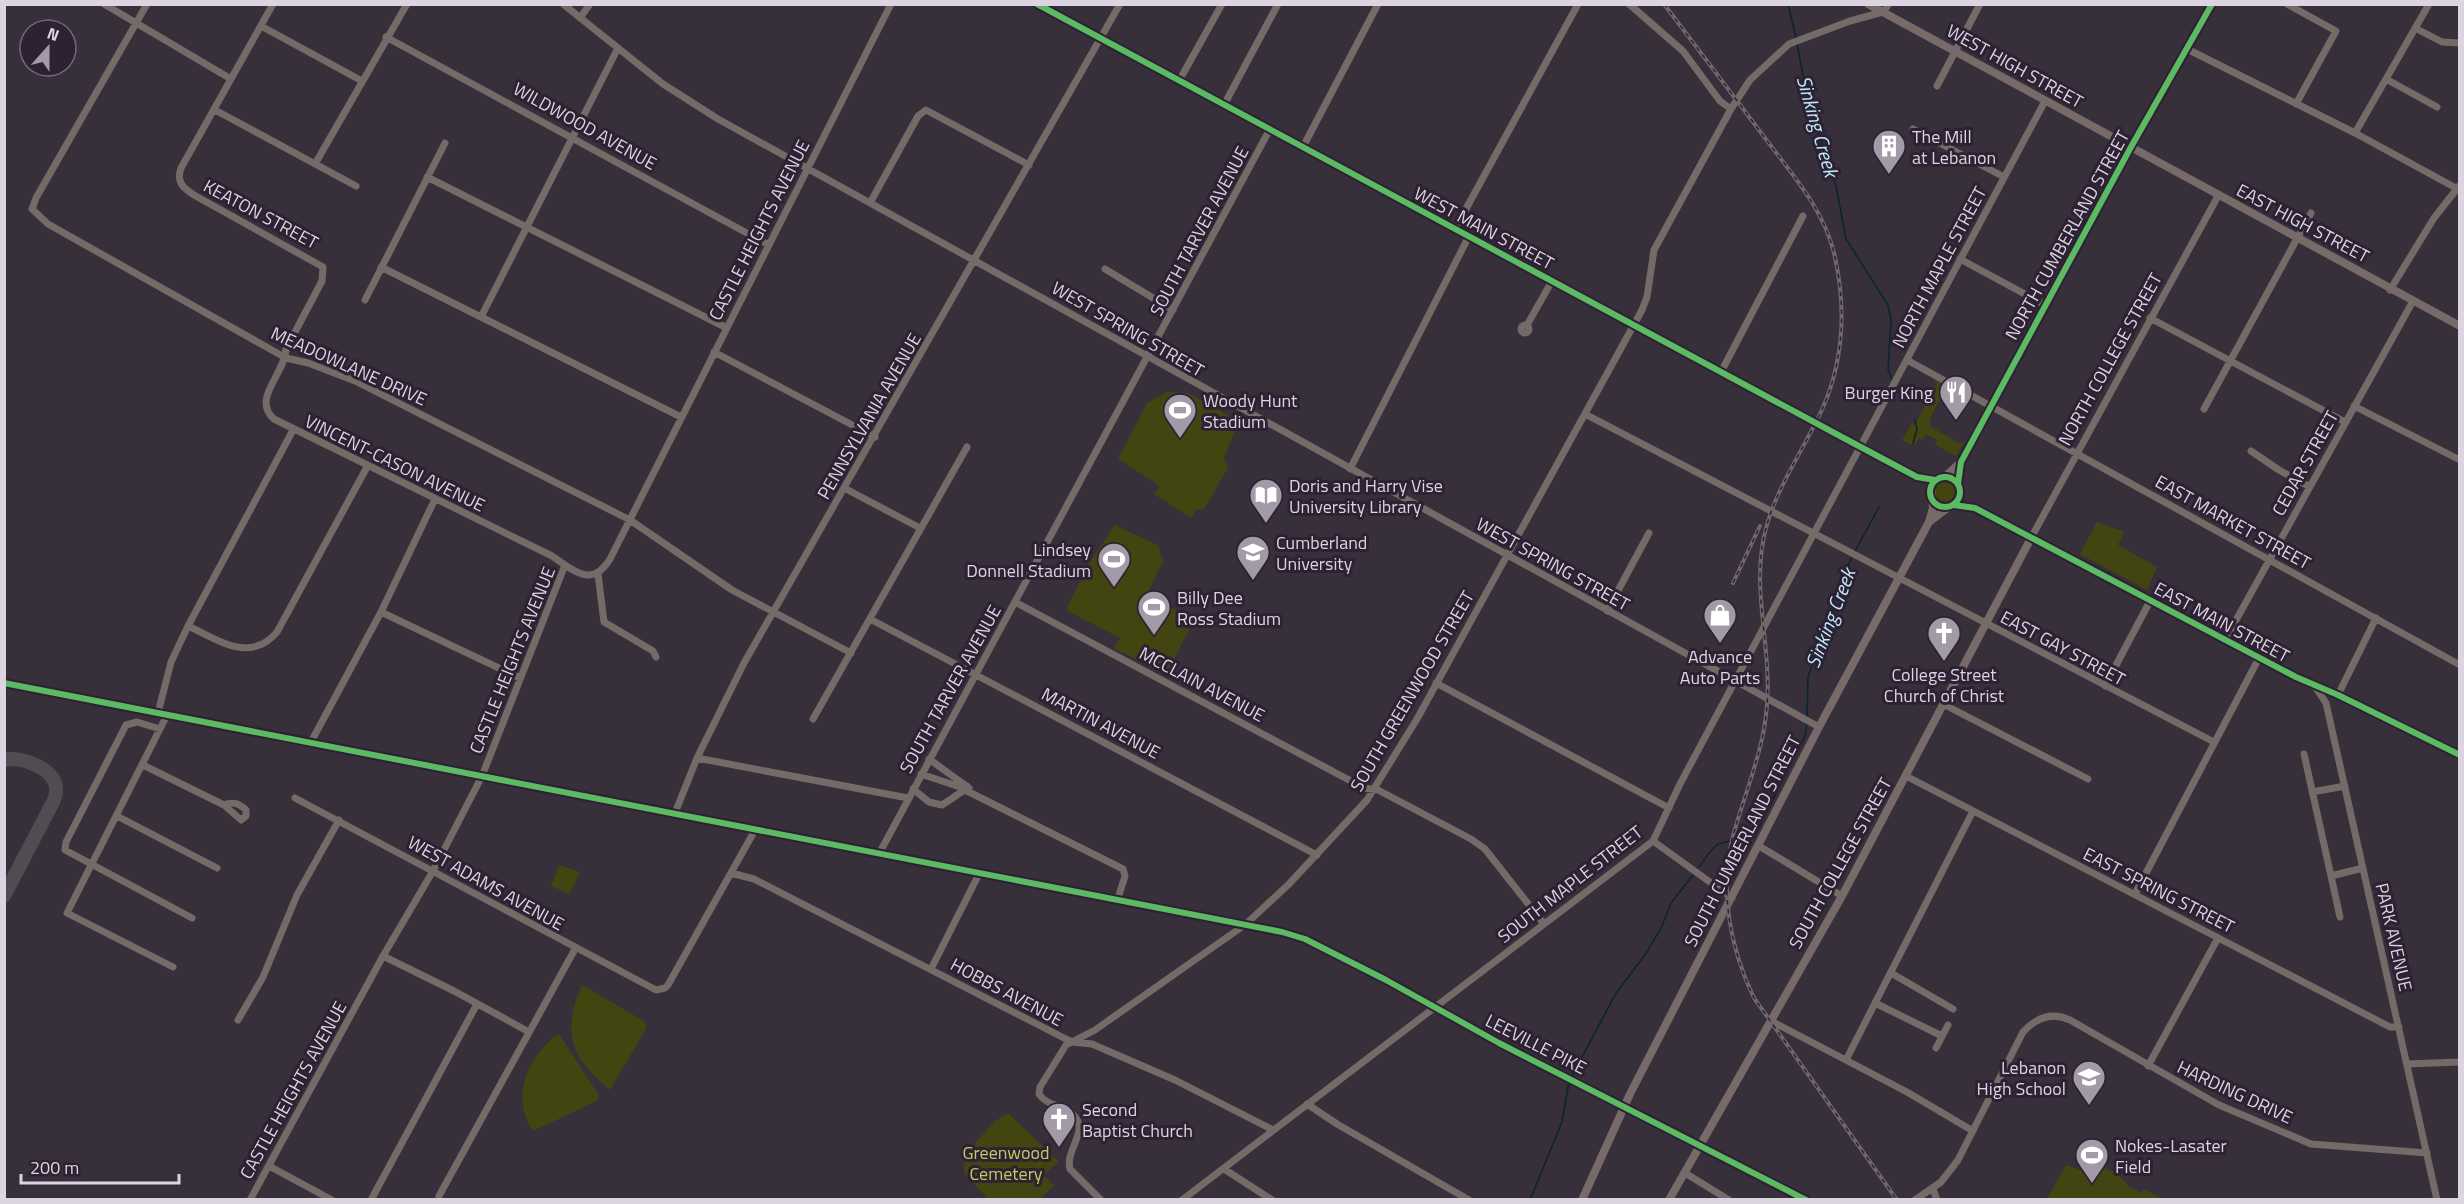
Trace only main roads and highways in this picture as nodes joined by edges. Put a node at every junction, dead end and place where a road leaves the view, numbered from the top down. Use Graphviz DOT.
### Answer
graph roads {
  1 [pos="1036,4"];
  2 [pos="1868,4"];
  3 [pos="2212,4"];
  4 [pos="2131,147"];
  5 [pos="2460,326"];
  6 [pos="1961,462"];
  7 [pos="1917,477"];
  8 [pos="1945,477"];
  9 [pos="1935,480"];
  10 [pos="1959,487"];
  11 [pos="1931,496"];
  12 [pos="1951,506"];
  13 [pos="1975,508"];
  14 [pos="1929,522"];
  15 [pos="2031,538"];
  16 [pos="2460,755"];
  17 [pos="1582,1200"];
  18 [pos="1669,1200"];
  1 -- 7 [label="main road, WEST MAIN STREET"];
  2 -- 4 [label="main road, WEST HIGH STREET"];
  3 -- 4 [label="main road, NORTH CUMBERLAND STREET"];
  4 -- 5 [label="main road, EAST HIGH STREET"];
  4 -- 6 [label="main road, NORTH CUMBERLAND STREET"];
  6 -- 8 [label="main road, NORTH CUMBERLAND STREET"];
  6 -- 10 [label="main road, NORTH CUMBERLAND STREET"];
  7 -- 9 [label="main road, WEST MAIN STREET"];
  7 -- 11 [label="main road, WEST MAIN STREET"];
  8 -- 9 [label="main road"];
  8 -- 10 [label="main road"];
  9 -- 11 [label="main road"];
  10 -- 12 [label="main road"];
  10 -- 13 [label="main road, EAST MAIN STREET"];
  11 -- 12 [label="main road"];
  11 -- 14 [label="main road, SOUTH CUMBERLAND STREET"];
  12 -- 13 [label="main road, EAST MAIN STREET"];
  12 -- 14 [label="main road"];
  13 -- 15 [label="main road, EAST MAIN STREET"];
  14 -- 17 [label="main road, SOUTH CUMBERLAND STREET"];
  15 -- 16 [label="main road, EAST MAIN STREET"];
  15 -- 18 [label="main road, SOUTH COLLEGE STREET"];
}
